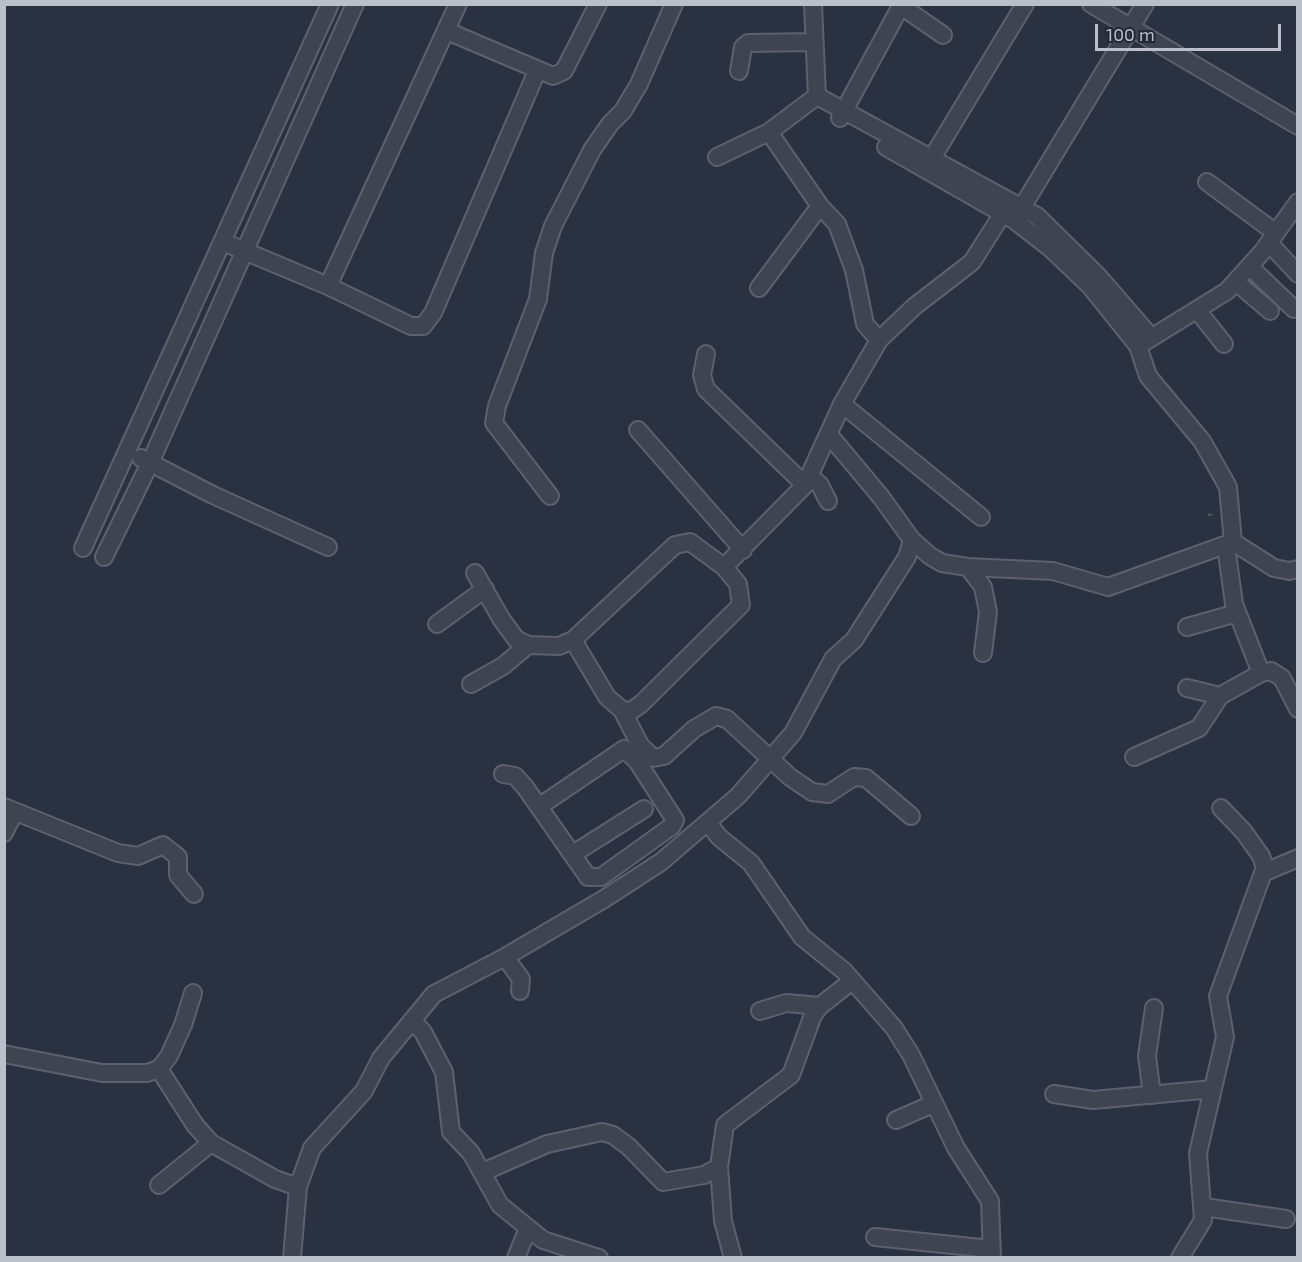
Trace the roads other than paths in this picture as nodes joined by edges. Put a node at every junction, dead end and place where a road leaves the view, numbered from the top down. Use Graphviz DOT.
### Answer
graph roads {
  1 [pos="330,4"];
  2 [pos="355,4"];
  3 [pos="458,4"];
  4 [pos="598,4"];
  5 [pos="674,4"];
  6 [pos="813,4"];
  7 [pos="1025,4"];
  8 [pos="1091,4"];
  9 [pos="1145,4"];
  10 [pos="902,5"];
  11 [pos="1132,27"];
  12 [pos="447,31"];
  13 [pos="943,34"];
  14 [pos="814,42"];
  15 [pos="537,71"];
  16 [pos="739,71"];
  17 [pos="814,98"];
  18 [pos="842,115"];
  19 [pos="1298,126"];
  20 [pos="769,132"];
  21 [pos="717,157"];
  22 [pos="928,164"];
  23 [pos="1207,182"];
  24 [pos="1298,202"];
  25 [pos="820,206"];
  26 [pos="1013,213"];
  27 [pos="1272,238"];
  28 [pos="223,242"];
  29 [pos="246,252"];
  30 [pos="1250,267"];
  31 [pos="1298,274"];
  32 [pos="1236,282"];
  33 [pos="328,286"];
  34 [pos="759,288"];
  35 [pos="1294,309"];
  36 [pos="1197,310"];
  37 [pos="1269,311"];
  38 [pos="879,340"];
  39 [pos="1144,341"];
  40 [pos="1224,344"];
  41 [pos="706,354"];
  42 [pos="842,404"];
  43 [pos="638,430"];
  44 [pos="830,436"];
  45 [pos="129,452"];
  46 [pos="150,463"];
  47 [pos="808,481"];
  48 [pos="550,496"];
  49 [pos="828,501"];
  50 [pos="981,517"];
  51 [pos="912,540"];
  52 [pos="1229,544"];
  53 [pos="328,547"];
  54 [pos="83,548"];
  55 [pos="743,550"];
  56 [pos="104,557"];
  57 [pos="724,567"];
  58 [pos="968,567"];
  59 [pos="1298,569"];
  60 [pos="475,573"];
  61 [pos="484,589"];
  62 [pos="1237,613"];
  63 [pos="437,624"];
  64 [pos="1187,627"];
  65 [pos="573,640"];
  66 [pos="528,645"];
  67 [pos="983,653"];
  68 [pos="1261,673"];
  69 [pos="471,684"];
  70 [pos="1187,688"];
  71 [pos="1220,696"];
  72 [pos="1298,709"];
  73 [pos="622,710"];
  74 [pos="1134,757"];
  75 [pos="771,760"];
  76 [pos="648,765"];
  77 [pos="503,774"];
  78 [pos="540,806"];
  79 [pos="1221,808"];
  80 [pos="644,809"];
  81 [pos="9,810"];
  82 [pos="911,816"];
  83 [pos="708,823"];
  84 [pos="4,833"];
  85 [pos="573,855"];
  86 [pos="1298,858"];
  87 [pos="1266,871"];
  88 [pos="194,894"];
  89 [pos="505,957"];
  90 [pos="852,981"];
  91 [pos="520,991"];
  92 [pos="192,993"];
  93 [pos="820,1006"];
  94 [pos="1154,1008"];
  95 [pos="760,1011"];
  96 [pos="412,1020"];
  97 [pos="4,1054"];
  98 [pos="159,1069"];
  99 [pos="1213,1089"];
  100 [pos="1054,1094"];
  101 [pos="1152,1095"];
  102 [pos="933,1104"];
  103 [pos="896,1120"];
  104 [pos="211,1143"];
  105 [pos="719,1167"];
  106 [pos="483,1172"];
  107 [pos="159,1185"];
  108 [pos="298,1187"];
  109 [pos="1204,1207"];
  110 [pos="1286,1219"];
  111 [pos="528,1228"];
  112 [pos="875,1237"];
  113 [pos="991,1253"];
  114 [pos="292,1257"];
  115 [pos="516,1257"];
  116 [pos="599,1257"];
  117 [pos="733,1257"];
  118 [pos="1180,1257"];
  1 -- 28 [label="street"];
  2 -- 29 [label="street"];
  3 -- 12 [label="street"];
  4 -- 15 [label="street"];
  5 -- 48 [label="street"];
  6 -- 14 [label="street"];
  7 -- 22 [label="street"];
  8 -- 11 [label="street"];
  9 -- 11 [label="street"];
  10 -- 13 [label="street"];
  10 -- 18 [label="street"];
  11 -- 19 [label="street"];
  11 -- 26 [label="street"];
  12 -- 15 [label="street"];
  12 -- 33 [label="street"];
  14 -- 16 [label="street"];
  14 -- 17 [label="street"];
  15 -- 33 [label="street"];
  17 -- 18 [label="street"];
  17 -- 20 [label="street"];
  18 -- 22 [label="street"];
  20 -- 21 [label="street"];
  20 -- 25 [label="street"];
  22 -- 26 [label="street"];
  23 -- 27 [label="street"];
  24 -- 27 [label="street"];
  25 -- 34 [label="street"];
  25 -- 38 [label="street"];
  26 -- 38 [label="street"];
  26 -- 39 [label="street"];
  27 -- 30 [label="street"];
  27 -- 31 [label="street"];
  28 -- 29 [label="street"];
  28 -- 45 [label="street"];
  29 -- 33 [label="street"];
  29 -- 46 [label="street"];
  30 -- 32 [label="street"];
  30 -- 35 [label="street"];
  32 -- 36 [label="street"];
  32 -- 37 [label="street"];
  36 -- 39 [label="street"];
  36 -- 40 [label="street"];
  38 -- 42 [label="street"];
  39 -- 52 [label="street"];
  41 -- 47 [label="street"];
  42 -- 44 [label="street"];
  42 -- 50 [label="street"];
  43 -- 55 [label="street"];
  44 -- 47 [label="street"];
  44 -- 51 [label="street"];
  45 -- 46 [label="street"];
  45 -- 54 [label="street"];
  46 -- 53 [label="street"];
  46 -- 56 [label="street"];
  47 -- 49 [label="street"];
  47 -- 55 [label="street"];
  51 -- 58 [label="street"];
  51 -- 75 [label="street"];
  52 -- 58 [label="street"];
  52 -- 59 [label="street"];
  52 -- 62 [label="street"];
  55 -- 57 [label="street"];
  57 -- 65 [label="street"];
  57 -- 73 [label="street"];
  58 -- 67 [label="street"];
  60 -- 61 [label="street"];
  61 -- 63 [label="street"];
  61 -- 66 [label="street"];
  62 -- 64 [label="street"];
  62 -- 68 [label="street"];
  65 -- 66 [label="street"];
  65 -- 73 [label="street"];
  66 -- 69 [label="street"];
  68 -- 71 [label="street"];
  68 -- 72 [label="street"];
  70 -- 71 [label="street"];
  71 -- 74 [label="street"];
  73 -- 76 [label="street"];
  75 -- 76 [label="street"];
  75 -- 82 [label="street"];
  75 -- 83 [label="street"];
  76 -- 78 [label="street"];
  76 -- 85 [label="street"];
  77 -- 78 [label="street"];
  78 -- 85 [label="street"];
  79 -- 87 [label="street"];
  80 -- 85 [label="street"];
  81 -- 84 [label="street"];
  81 -- 88 [label="street"];
  83 -- 89 [label="street"];
  83 -- 90 [label="street"];
  86 -- 87 [label="street"];
  87 -- 99 [label="street"];
  89 -- 91 [label="street"];
  89 -- 96 [label="street"];
  90 -- 93 [label="street"];
  90 -- 102 [label="street"];
  92 -- 98 [label="street"];
  93 -- 95 [label="street"];
  93 -- 105 [label="street"];
  94 -- 101 [label="street"];
  96 -- 106 [label="street"];
  96 -- 108 [label="street"];
  97 -- 98 [label="street"];
  98 -- 104 [label="street"];
  99 -- 101 [label="street"];
  99 -- 109 [label="street"];
  100 -- 101 [label="street"];
  102 -- 103 [label="street"];
  102 -- 113 [label="street"];
  104 -- 107 [label="street"];
  104 -- 108 [label="street"];
  105 -- 106 [label="street"];
  105 -- 117 [label="street"];
  106 -- 111 [label="street"];
  108 -- 114 [label="street"];
  109 -- 110 [label="street"];
  109 -- 118 [label="street"];
  111 -- 115 [label="street"];
  111 -- 116 [label="street"];
  112 -- 113 [label="street"];
}
